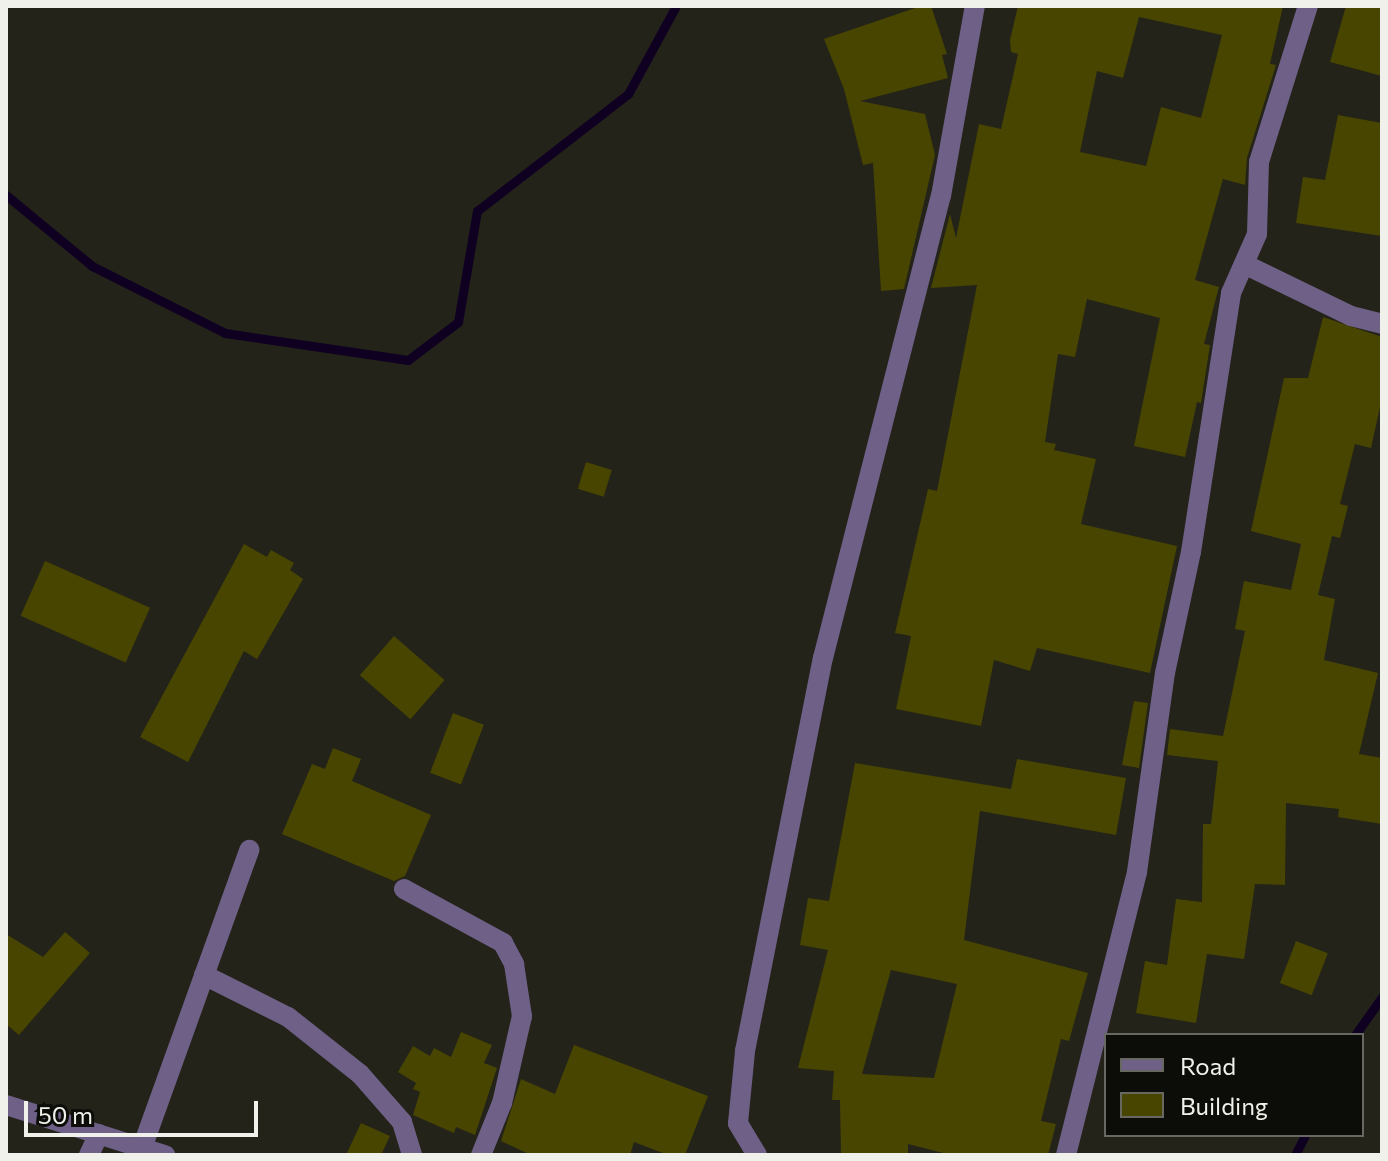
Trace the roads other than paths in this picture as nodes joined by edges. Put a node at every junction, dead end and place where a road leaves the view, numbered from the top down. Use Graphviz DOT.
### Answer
graph roads {
  1 [pos="975,6"];
  2 [pos="1308,6"];
  3 [pos="1244,264"];
  4 [pos="1382,324"];
  5 [pos="249,850"];
  6 [pos="404,889"];
  7 [pos="204,975"];
  8 [pos="6,1105"];
  9 [pos="99,1134"];
  10 [pos="142,1148"];
  11 [pos="89,1155"];
  12 [pos="165,1155"];
  13 [pos="412,1155"];
  14 [pos="481,1155"];
  15 [pos="757,1155"];
  16 [pos="1066,1155"];
  1 -- 15 [label="street"];
  2 -- 3 [label="street"];
  3 -- 4 [label="street"];
  3 -- 16 [label="street"];
  5 -- 7 [label="street"];
  6 -- 14 [label="street"];
  7 -- 10 [label="street"];
  7 -- 13 [label="street"];
  8 -- 9 [label="street"];
  9 -- 10 [label="street"];
  9 -- 11 [label="street"];
  10 -- 12 [label="street"];
}
